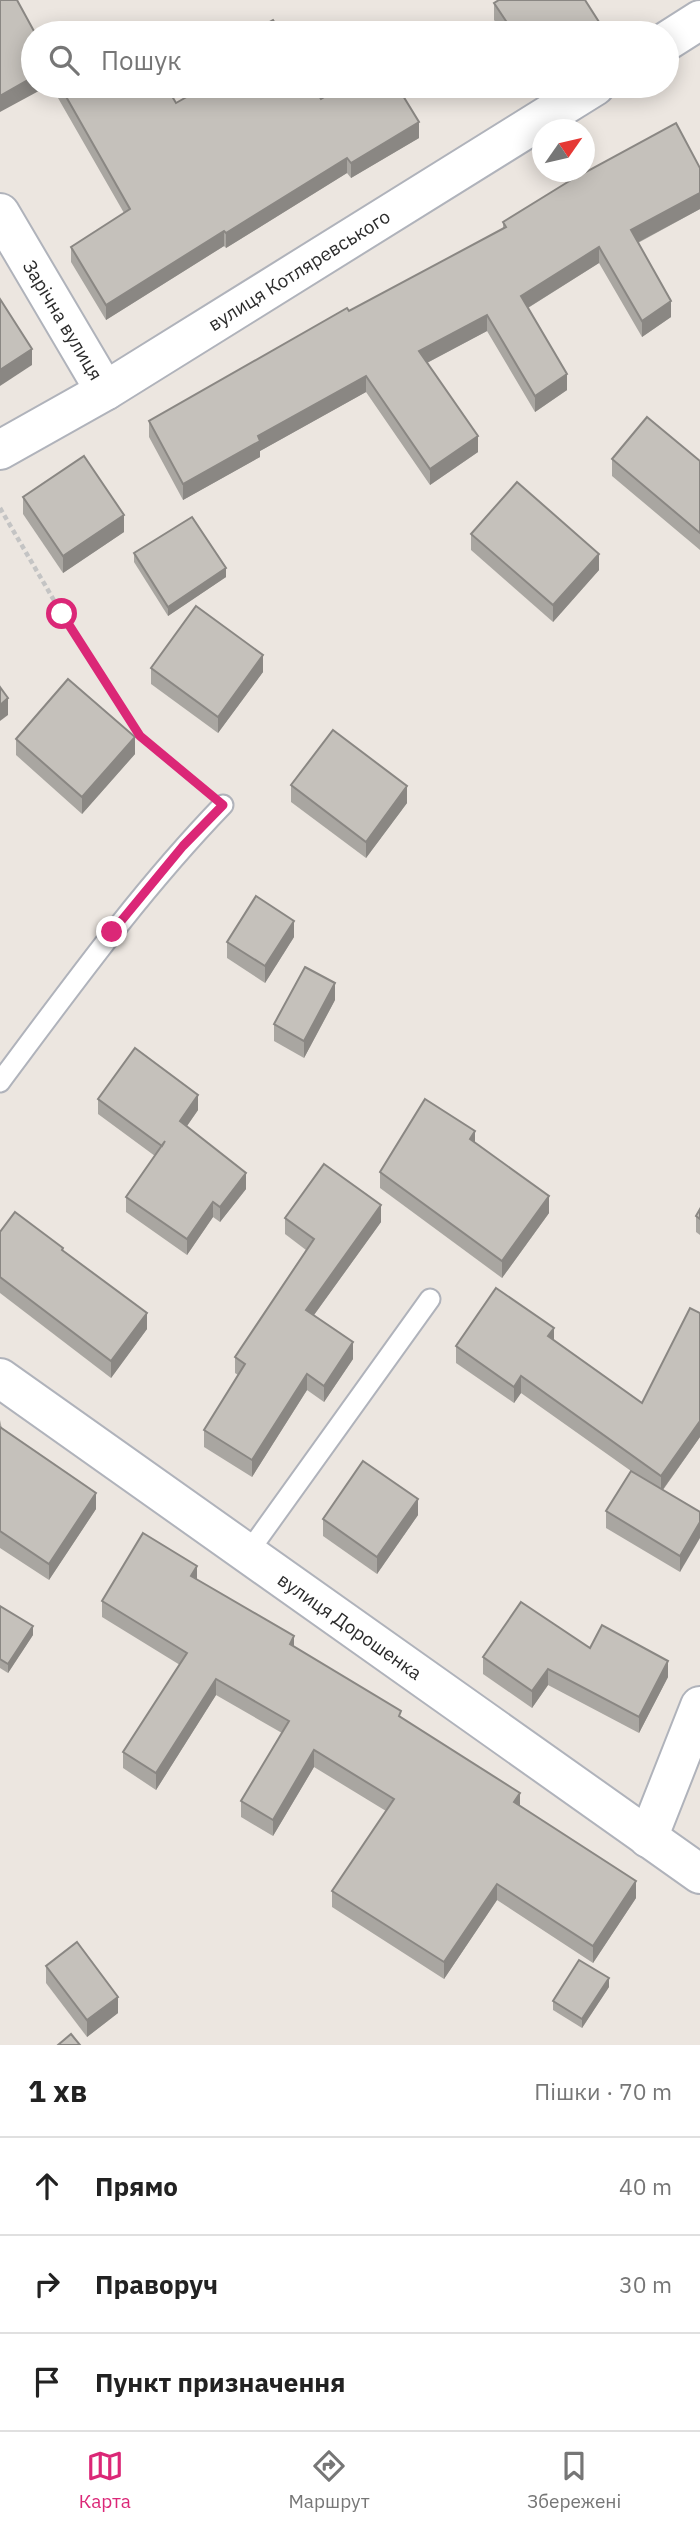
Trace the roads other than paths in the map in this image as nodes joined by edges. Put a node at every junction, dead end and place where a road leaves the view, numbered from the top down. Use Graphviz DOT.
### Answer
graph roads {
  1 [pos="700,20"];
  2 [pos="679,33"];
  3 [pos="576,98"];
  4 [pos="0,214"];
  5 [pos="105,391"];
  6 [pos="0,450"];
  7 [pos="223,805"];
  8 [pos="0,1083"];
  9 [pos="430,1299"];
  10 [pos="0,1378"];
  11 [pos="247,1554"];
  12 [pos="700,1706"];
  13 [pos="648,1838"];
  14 [pos="700,1874"];
  1 -- 2 [label="street"];
  3 -- 5 [label="street, вулиця Котляревського"];
  4 -- 5 [label="street, Зарічна вулиця"];
  5 -- 6 [label="street, вулиця Котляревського"];
  7 -- 8 [label="lane"];
  9 -- 11 [label="lane"];
  10 -- 11 [label="street, вулиця Дорошенка"];
  11 -- 13 [label="street, вулиця Дорошенка"];
  12 -- 13 [label="street"];
  13 -- 14 [label="street, вулиця Дорошенка"];
}
